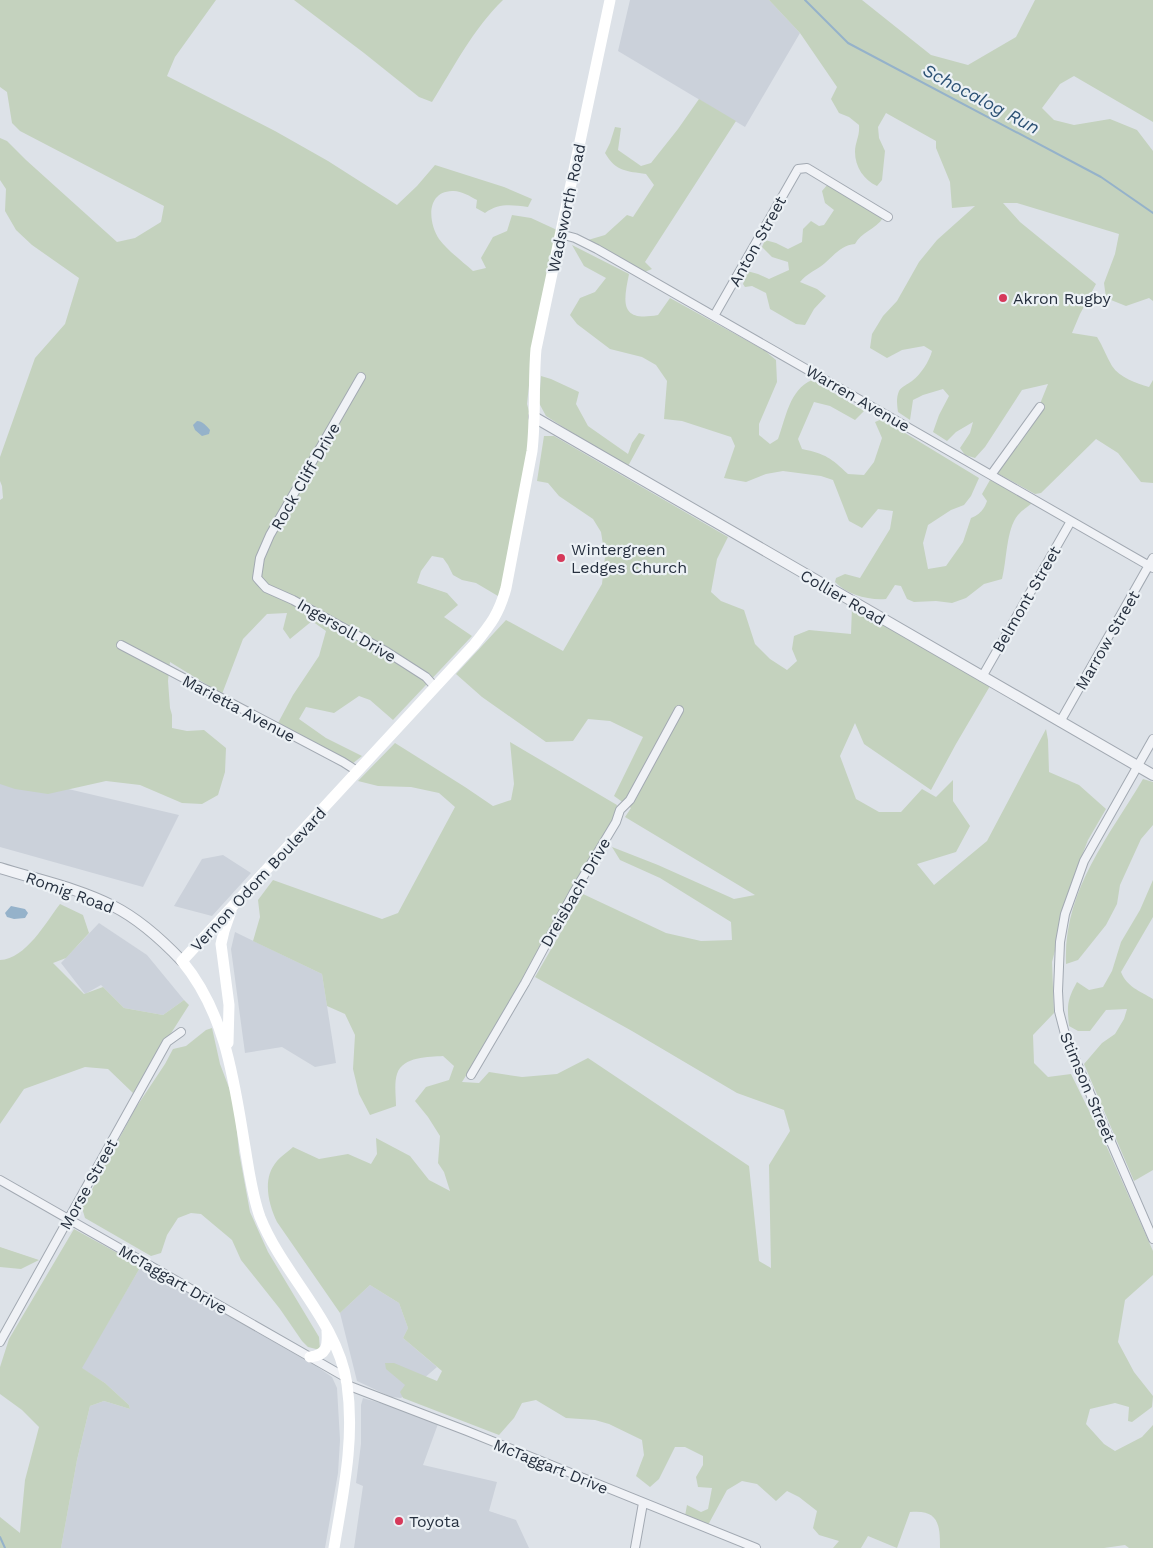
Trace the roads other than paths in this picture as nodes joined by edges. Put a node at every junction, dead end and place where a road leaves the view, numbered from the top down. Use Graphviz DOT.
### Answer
graph roads {
  1 [pos="610,0"];
  2 [pos="888,217"];
  3 [pos="560,234"];
  4 [pos="714,316"];
  5 [pos="362,377"];
  6 [pos="1040,407"];
  7 [pos="534,417"];
  8 [pos="991,475"];
  9 [pos="1071,521"];
  10 [pos="1152,564"];
  11 [pos="257,578"];
  12 [pos="121,644"];
  13 [pos="982,677"];
  14 [pos="434,686"];
  15 [pos="679,710"];
  16 [pos="1060,722"];
  17 [pos="1153,739"];
  18 [pos="1138,766"];
  19 [pos="357,771"];
  20 [pos="1153,775"];
  21 [pos="0,868"];
  22 [pos="234,905"];
  23 [pos="182,961"];
  24 [pos="181,1032"];
  25 [pos="228,1053"];
  26 [pos="471,1075"];
  27 [pos="0,1180"];
  28 [pos="68,1219"];
  29 [pos="1153,1239"];
  30 [pos="327,1329"];
  31 [pos="0,1342"];
  32 [pos="310,1357"];
  33 [pos="346,1381"];
  34 [pos="643,1503"];
  35 [pos="334,1548"];
  36 [pos="635,1548"];
  37 [pos="756,1548"];
  1 -- 3 [label="main road, Wadsworth Road"];
  2 -- 4 [label="street, Anton Street"];
  3 -- 4 [label="street, Warren Avenue"];
  3 -- 7 [label="main road, Wadsworth Road"];
  4 -- 8 [label="street, Warren Avenue"];
  5 -- 11 [label="street, Rock Cliff Drive"];
  6 -- 8 [label="street"];
  7 -- 13 [label="street, Collier Road"];
  7 -- 14 [label="main road, Vernon Odom Boulevard"];
  8 -- 9 [label="street, Warren Avenue"];
  9 -- 10 [label="street, Warren Avenue"];
  9 -- 13 [label="street, Belmont Street"];
  10 -- 16 [label="street, Marrow Street"];
  11 -- 14 [label="street, Ingersoll Drive"];
  12 -- 19 [label="street, Marietta Avenue"];
  13 -- 16 [label="street, Collier Road"];
  14 -- 19 [label="main road, Vernon Odom Boulevard"];
  15 -- 26 [label="street, Dreisbach Drive"];
  16 -- 18 [label="street, Collier Road"];
  17 -- 18 [label="street, Stimson Street"];
  18 -- 20 [label="street, Collier Road"];
  18 -- 29 [label="street, Stimson Street"];
  19 -- 22 [label="main road, Vernon Odom Boulevard"];
  21 -- 23 [label="street, Romig Road"];
  22 -- 23 [label="main road, Vernon Odom Boulevard"];
  22 -- 25 [label="main road"];
  23 -- 25 [label="main road, Vernon Odom Boulevard"];
  24 -- 28 [label="street, Morse Street"];
  25 -- 30 [label="main road, Vernon Odom Boulevard"];
  27 -- 28 [label="street, McTaggart Drive"];
  28 -- 31 [label="street, Morse Street"];
  28 -- 32 [label="street, McTaggart Drive"];
  30 -- 32 [label="main road"];
  30 -- 33 [label="main road, Vernon Odom Boulevard"];
  32 -- 33 [label="street, McTaggart Drive"];
  33 -- 34 [label="street, McTaggart Drive"];
  33 -- 35 [label="main road, Vernon Odom Boulevard"];
  34 -- 36 [label="street"];
  34 -- 37 [label="street, McTaggart Drive"];
}
